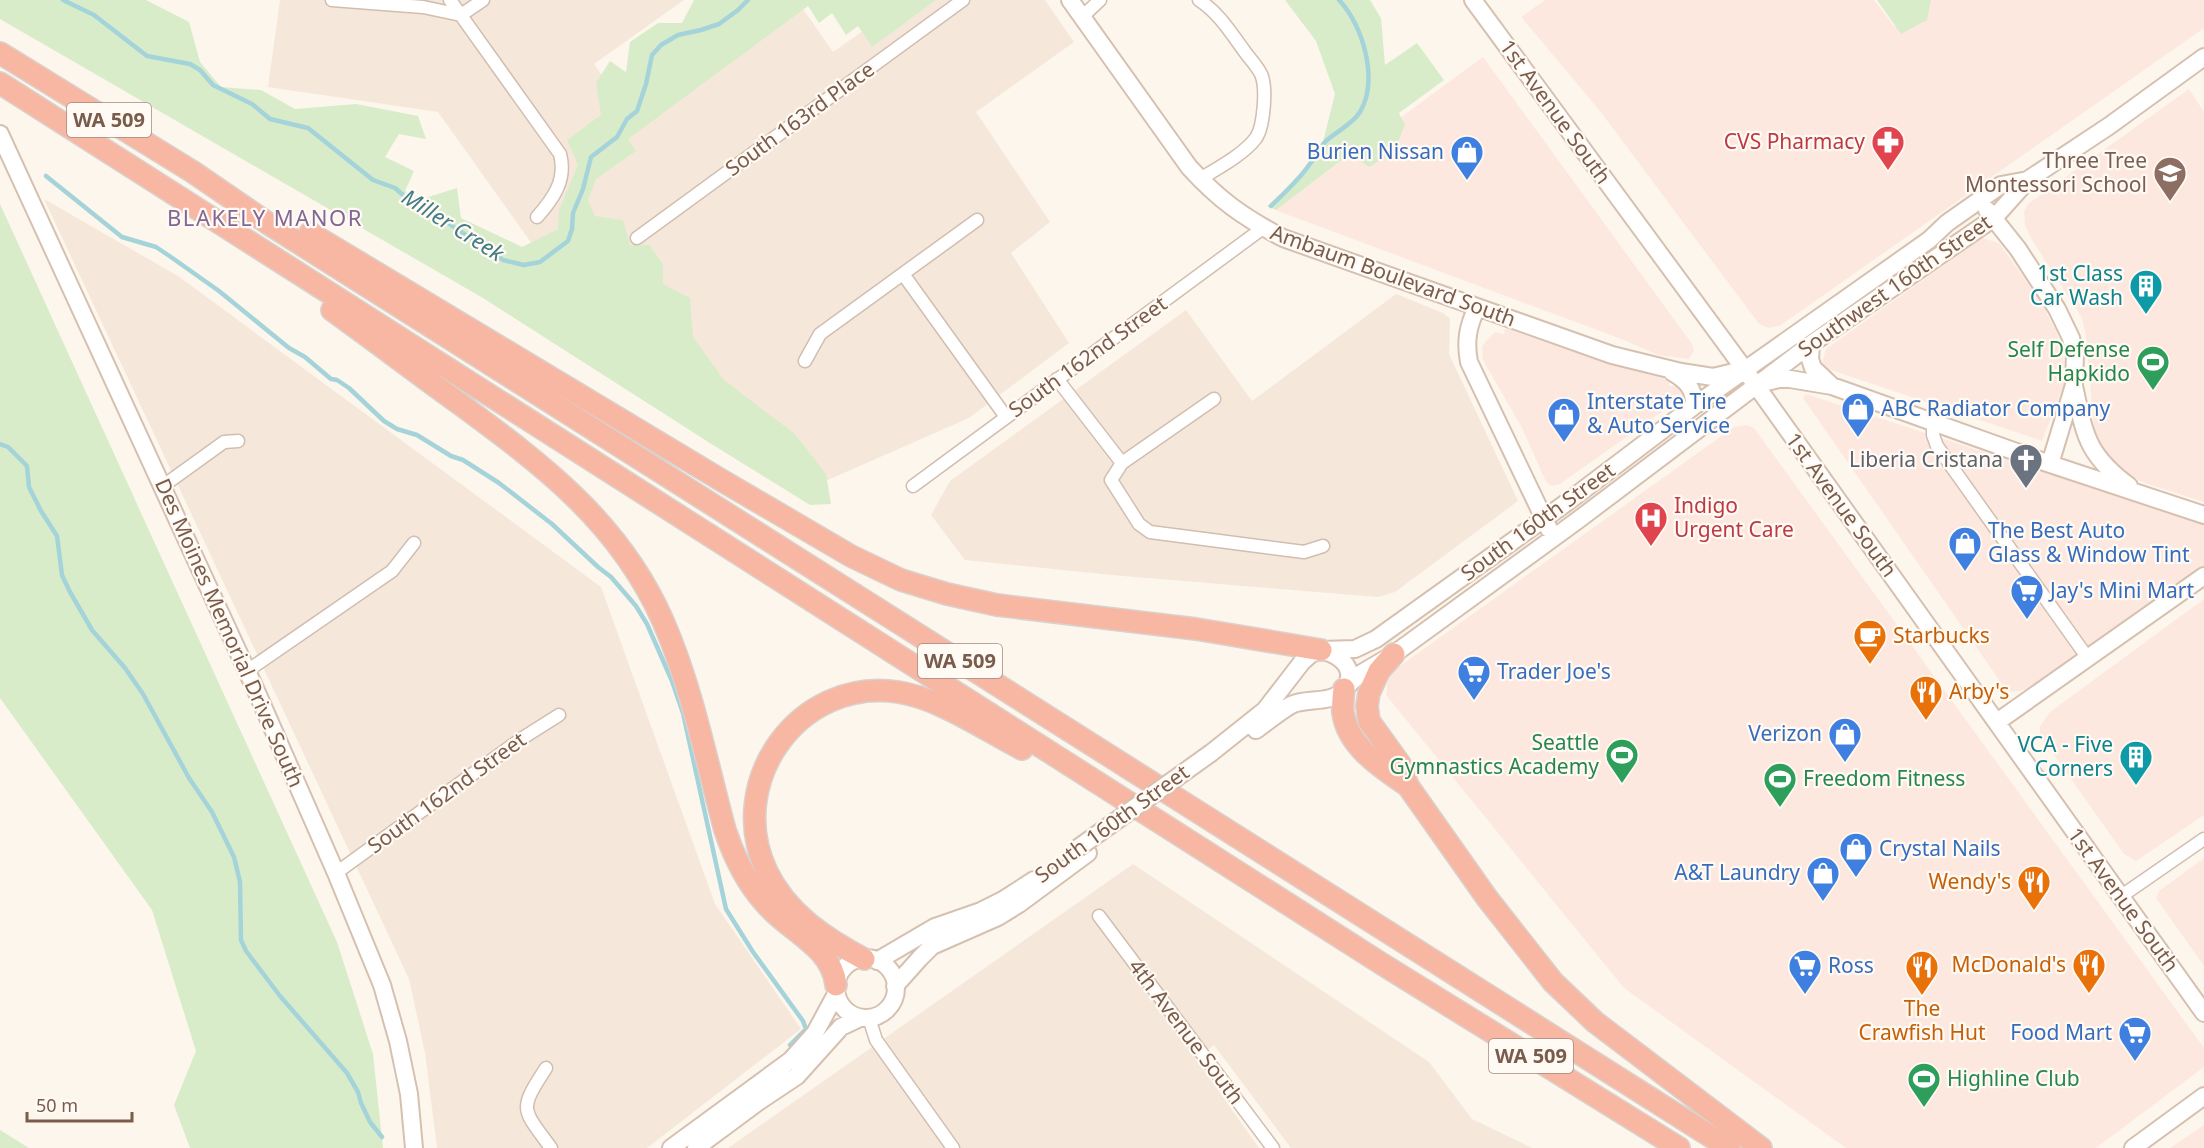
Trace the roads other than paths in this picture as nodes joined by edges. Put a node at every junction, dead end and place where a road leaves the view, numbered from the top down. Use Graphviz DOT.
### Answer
graph roads {
  1 [pos="332,0"];
  2 [pos="450,0"];
  3 [pos="483,0"];
  4 [pos="963,0"];
  5 [pos="1070,0"];
  6 [pos="1100,0"];
  7 [pos="1199,0"];
  8 [pos="1473,0"];
  9 [pos="461,15"];
  10 [pos="1082,17"];
  11 [pos="0,53"];
  12 [pos="2204,57"];
  13 [pos="0,83"];
  14 [pos="0,134"];
  15 [pos="193,172"];
  16 [pos="1200,179"];
  17 [pos="2028,180"];
  18 [pos="1990,213"];
  19 [pos="537,218"];
  20 [pos="977,220"];
  21 [pos="1263,228"];
  22 [pos="638,238"];
  23 [pos="1929,240"];
  24 [pos="294,270"];
  25 [pos="903,274"];
  26 [pos="1477,307"];
  27 [pos="1811,344"];
  28 [pos="805,361"];
  29 [pos="1666,369"];
  30 [pos="1744,370"];
  31 [pos="1058,379"];
  32 [pos="2074,385"];
  33 [pos="1756,386"];
  34 [pos="1832,386"];
  35 [pos="1214,399"];
  36 [pos="1694,406"];
  37 [pos="1006,417"];
  38 [pos="1933,423"];
  39 [pos="238,441"];
  40 [pos="1122,463"];
  41 [pos="2050,464"];
  42 [pos="163,486"];
  43 [pos="913,486"];
  44 [pos="2142,495"];
  45 [pos="2204,515"];
  46 [pos="1544,519"];
  47 [pos="1554,537"];
  48 [pos="414,543"];
  49 [pos="1323,546"];
  50 [pos="2204,576"];
  51 [pos="1321,650"];
  52 [pos="1394,654"];
  53 [pos="2087,657"];
  54 [pos="248,671"];
  55 [pos="1344,689"];
  56 [pos="559,715"];
  57 [pos="1997,722"];
  58 [pos="1216,756"];
  59 [pos="1089,777"];
  60 [pos="1408,786"];
  61 [pos="2204,839"];
  62 [pos="1083,850"];
  63 [pos="336,873"];
  64 [pos="2120,897"];
  65 [pos="1099,916"];
  66 [pos="871,960"];
  67 [pos="895,986"];
  68 [pos="836,990"];
  69 [pos="2204,1013"];
  70 [pos="865,1018"];
  71 [pos="546,1068"];
  72 [pos="2204,1096"];
  73 [pos="414,1148"];
  74 [pos="551,1148"];
  75 [pos="671,1148"];
  76 [pos="696,1148"];
  77 [pos="953,1148"];
  78 [pos="1273,1148"];
  79 [pos="1679,1148"];
  80 [pos="1729,1148"];
  81 [pos="1761,1148"];
  82 [pos="2133,1148"];
  1 -- 9 [label="street"];
  2 -- 9 [label="street"];
  3 -- 9 [label="street"];
  4 -- 22 [label="street, South 163rd Place"];
  5 -- 10 [label="main road, Ambaum Boulevard South"];
  6 -- 10 [label="street"];
  7 -- 16 [label="street"];
  8 -- 30 [label="main road, 1st Avenue South"];
  9 -- 19 [label="street"];
  10 -- 16 [label="main road, Ambaum Boulevard South"];
  11 -- 15 [label="highway, WA 509"];
  12 -- 17 [label="main road, Southwest 160th Street"];
  13 -- 24 [label="highway, WA 509"];
  14 -- 42 [label="main road, Des Moines Memorial Drive South"];
  15 -- 51 [label="highway"];
  15 -- 80 [label="highway, WA 509"];
  16 -- 21 [label="main road, Ambaum Boulevard South"];
  17 -- 18 [label="main road, Southwest 160th Street"];
  17 -- 23 [label="main road, Southwest 160th Street"];
  18 -- 23 [label="main road, Southwest 160th Street"];
  18 -- 27 [label="main road, Southwest 160th Street"];
  18 -- 32 [label="main road"];
  20 -- 25 [label="street"];
  21 -- 26 [label="main road, Ambaum Boulevard South"];
  21 -- 31 [label="street, South 162nd Street"];
  23 -- 30 [label="main road, Southwest 160th Street"];
  24 -- 59 [label="highway, WA 509"];
  24 -- 68 [label="highway"];
  25 -- 28 [label="street"];
  25 -- 37 [label="street"];
  26 -- 29 [label="main road, Ambaum Boulevard South"];
  26 -- 46 [label="main road"];
  27 -- 33 [label="main road, Southwest 160th Street"];
  27 -- 34 [label="main road"];
  29 -- 30 [label="main road, Ambaum Boulevard South"];
  29 -- 36 [label="main road"];
  30 -- 33 [label="main road, 1st Avenue South"];
  30 -- 36 [label="main road, South 160th Street"];
  31 -- 37 [label="street, South 162nd Street"];
  31 -- 40 [label="street"];
  32 -- 41 [label="main road"];
  32 -- 44 [label="main road"];
  33 -- 34 [label="main road"];
  33 -- 47 [label="main road, South 160th Street"];
  33 -- 57 [label="main road, 1st Avenue South"];
  34 -- 38 [label="main road"];
  35 -- 40 [label="street"];
  36 -- 46 [label="main road, South 160th Street"];
  37 -- 43 [label="street, South 162nd Street"];
  38 -- 41 [label="main road"];
  38 -- 53 [label="street"];
  39 -- 42 [label="street"];
  40 -- 49 [label="street"];
  41 -- 44 [label="main road"];
  42 -- 54 [label="main road, Des Moines Memorial Drive South"];
  44 -- 45 [label="main road"];
  46 -- 47 [label="main road"];
  46 -- 51 [label="main road, South 160th Street"];
  47 -- 52 [label="main road, South 160th Street"];
  48 -- 54 [label="street"];
  50 -- 53 [label="main road"];
  51 -- 55 [label="main road"];
  51 -- 58 [label="main road, South 160th Street"];
  52 -- 55 [label="main road, South 160th Street"];
  52 -- 60 [label="highway"];
  53 -- 57 [label="main road"];
  54 -- 63 [label="main road, Des Moines Memorial Drive South"];
  55 -- 58 [label="main road, South 160th Street"];
  55 -- 60 [label="highway"];
  56 -- 63 [label="street, South 162nd Street"];
  57 -- 64 [label="main road, 1st Avenue South"];
  58 -- 62 [label="main road, South 160th Street"];
  59 -- 66 [label="highway"];
  59 -- 79 [label="highway, WA 509"];
  60 -- 81 [label="highway"];
  61 -- 64 [label="street"];
  62 -- 66 [label="main road, South 160th Street"];
  62 -- 67 [label="main road, South 160th Street"];
  63 -- 73 [label="main road, Des Moines Memorial Drive South"];
  64 -- 69 [label="main road, 1st Avenue South"];
  65 -- 78 [label="street, 4th Avenue South"];
  66 -- 67 [label="main road"];
  66 -- 68 [label="main road"];
  67 -- 70 [label="main road"];
  68 -- 70 [label="main road"];
  68 -- 75 [label="main road"];
  70 -- 76 [label="main road"];
  70 -- 77 [label="street"];
  71 -- 74 [label="street"];
  72 -- 82 [label="main road"];
}
